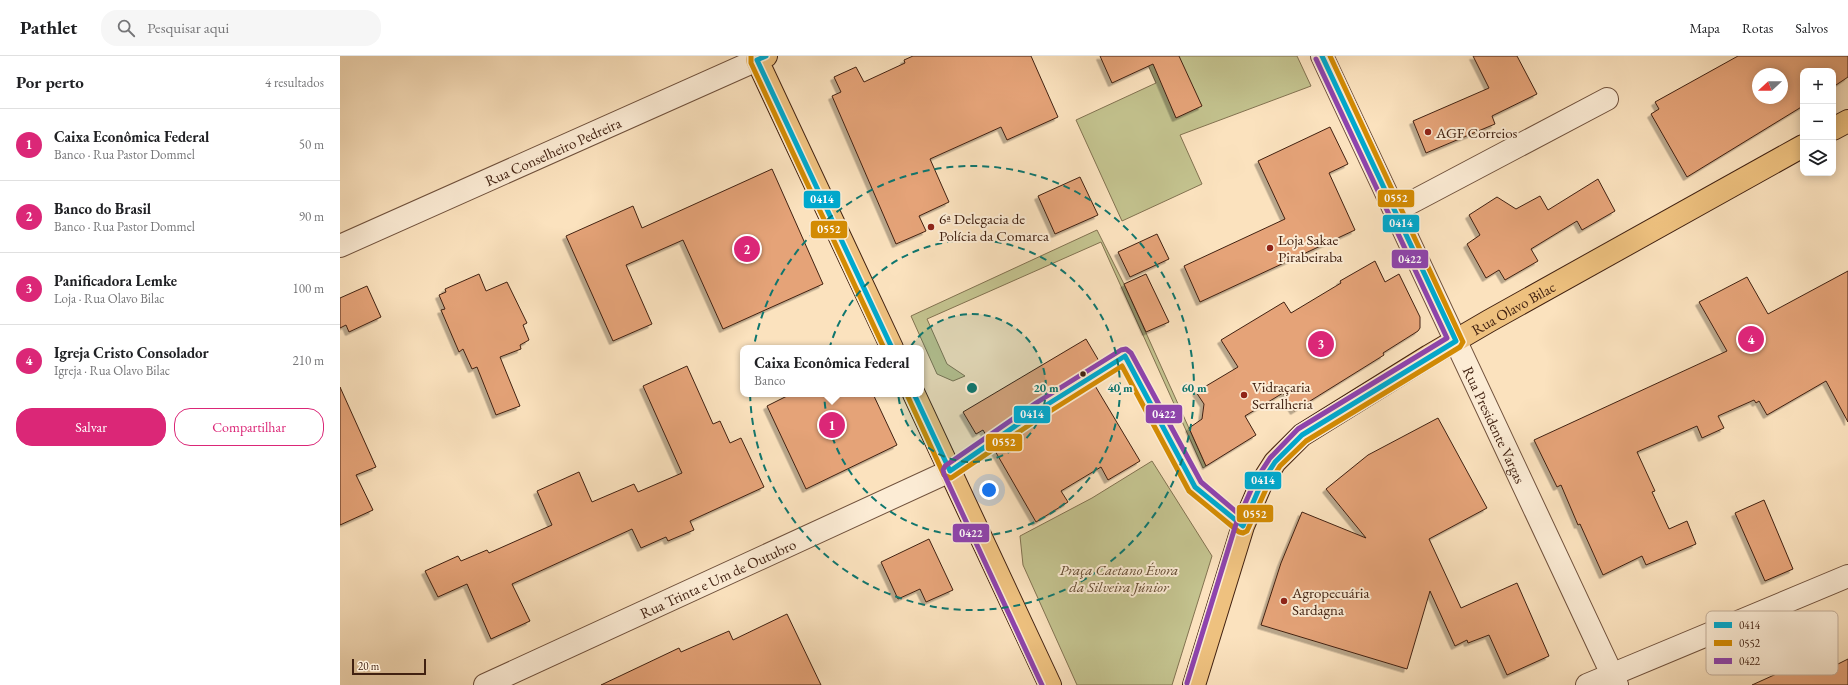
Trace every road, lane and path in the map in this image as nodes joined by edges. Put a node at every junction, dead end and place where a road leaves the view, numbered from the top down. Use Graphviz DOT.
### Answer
graph roads {
  1 [pos="1322,56"];
  2 [pos="761,58"];
  3 [pos="1607,99"];
  4 [pos="1848,121"];
  5 [pos="1836,127"];
  6 [pos="1800,148"];
  7 [pos="1395,211"];
  8 [pos="340,246"];
  9 [pos="1456,341"];
  10 [pos="891,345"];
  11 [pos="915,397"];
  12 [pos="950,471"];
  13 [pos="1848,576"];
  14 [pos="1770,611"];
  15 [pos="1706,639"];
  16 [pos="1615,680"];
  17 [pos="485,685"];
  18 [pos="1050,685"];
  19 [pos="1194,685"];
  20 [pos="1587,685"];
  1 -- 7 [label="street, Rua Presidente Vargas"];
  2 -- 8 [label="street, Rua Conselheiro Pedreira"];
  2 -- 10 [label="main road"];
  3 -- 7 [label="street"];
  4 -- 5 [label="main road"];
  6 -- 9 [label="main road, Rua Olavo Bilac"];
  7 -- 9 [label="street, Rua Presidente Vargas"];
  9 -- 16 [label="street, Rua Presidente Vargas"];
  9 -- 19 [label="main road, Rua Olavo Bilac"];
  11 -- 12 [label="main road"];
  12 -- 17 [label="street, Rua Trinta e Um de Outubro"];
  12 -- 18 [label="main road"];
  13 -- 14 [label="street"];
  15 -- 16 [label="street"];
  16 -- 20 [label="street"];
}
